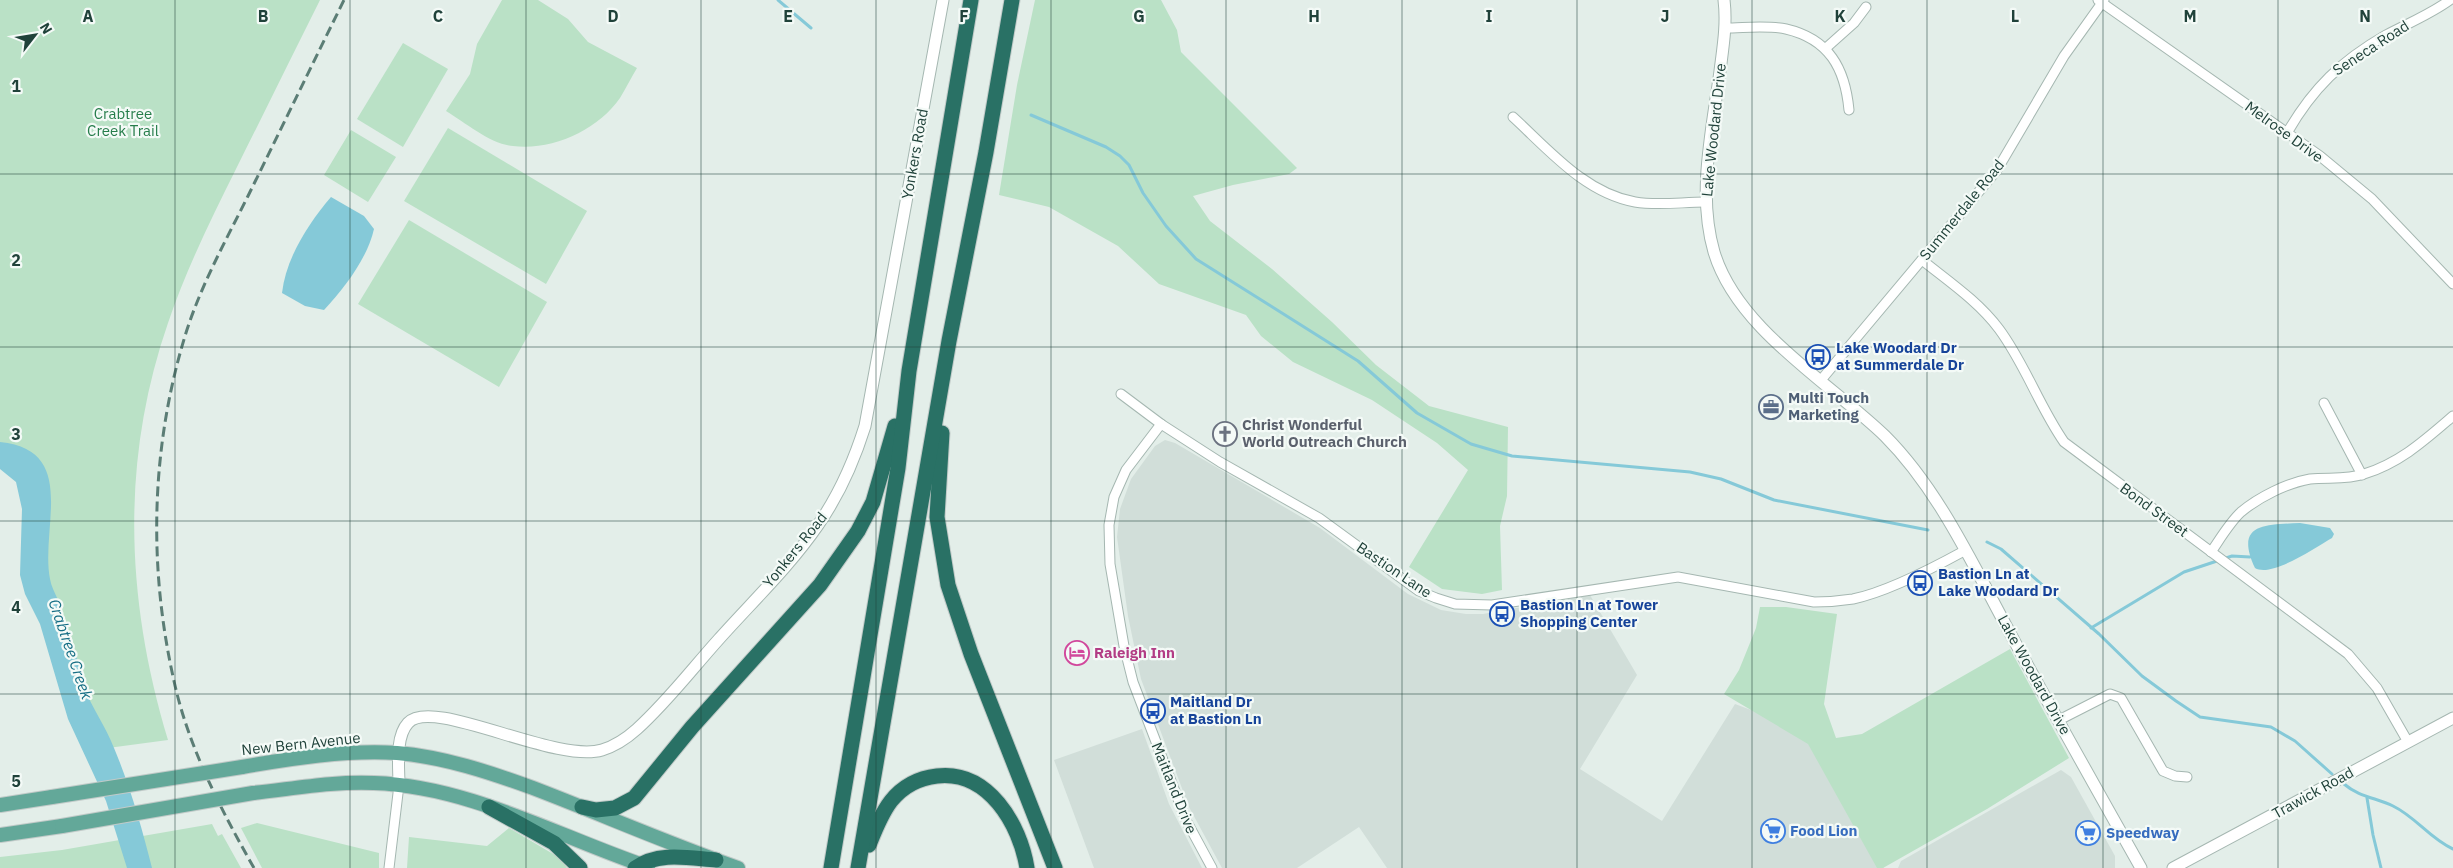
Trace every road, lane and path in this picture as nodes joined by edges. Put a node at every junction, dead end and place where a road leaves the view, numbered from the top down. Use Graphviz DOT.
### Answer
graph roads {
  1 [pos="943,0"];
  2 [pos="971,0"];
  3 [pos="1012,0"];
  4 [pos="1724,0"];
  5 [pos="2450,0"];
  6 [pos="2101,1"];
  7 [pos="1866,6"];
  8 [pos="1725,28"];
  9 [pos="1826,48"];
  10 [pos="1849,110"];
  11 [pos="1513,117"];
  12 [pos="2287,133"];
  13 [pos="1705,202"];
  14 [pos="1922,260"];
  15 [pos="2453,284"];
  16 [pos="909,371"];
  17 [pos="1822,380"];
  18 [pos="940,391"];
  19 [pos="1121,394"];
  20 [pos="2324,403"];
  21 [pos="2453,416"];
  22 [pos="1161,424"];
  23 [pos="2362,475"];
  24 [pos="1964,551"];
  25 [pos="2211,552"];
  26 [pos="2453,718"];
  27 [pos="2059,720"];
  28 [pos="2408,742"];
  29 [pos="399,754"];
  30 [pos="2187,777"];
  31 [pos="399,785"];
  32 [pos="0,804"];
  33 [pos="489,807"];
  34 [pos="582,807"];
  35 [pos="0,835"];
  36 [pos="716,860"];
  37 [pos="642,867"];
  38 [pos="1055,867"];
  39 [pos="389,868"];
  40 [pos="580,868"];
  41 [pos="738,868"];
  42 [pos="831,868"];
  43 [pos="860,868"];
  44 [pos="1027,868"];
  45 [pos="1212,868"];
  46 [pos="2141,868"];
  47 [pos="2173,868"];
  1 -- 29 [label="street, Yonkers Road"];
  2 -- 16 [label="highway"];
  3 -- 18 [label="highway"];
  4 -- 8 [label="street, Lake Woodard Drive"];
  5 -- 12 [label="street, Seneca Road"];
  6 -- 12 [label="street, Melrose Drive"];
  6 -- 14 [label="street, Summerdale Road"];
  7 -- 9 [label="street"];
  8 -- 9 [label="street"];
  8 -- 13 [label="street, Lake Woodard Drive"];
  9 -- 10 [label="street"];
  11 -- 13 [label="street"];
  12 -- 15 [label="street, Melrose Drive"];
  13 -- 17 [label="street, Lake Woodard Drive"];
  14 -- 17 [label="street, Summerdale Road"];
  14 -- 25 [label="street, Bond Street"];
  16 -- 34 [label="highway"];
  16 -- 42 [label="highway"];
  17 -- 24 [label="street, Lake Woodard Drive"];
  18 -- 38 [label="highway"];
  18 -- 43 [label="highway"];
  19 -- 22 [label="street, Bastion Lane"];
  20 -- 23 [label="street"];
  21 -- 23 [label="street"];
  22 -- 24 [label="street, Bastion Lane"];
  22 -- 45 [label="street, Maitland Drive"];
  23 -- 25 [label="street"];
  24 -- 27 [label="street, Lake Woodard Drive"];
  25 -- 28 [label="street, Bond Street"];
  26 -- 28 [label="street, Trawick Road"];
  27 -- 30 [label="street"];
  27 -- 46 [label="street, Lake Woodard Drive"];
  28 -- 47 [label="street, Trawick Road"];
  29 -- 31 [label="street, Yonkers Road"];
  29 -- 32 [label="main road, New Bern Avenue, bridge"];
  29 -- 34 [label="main road, New Bern Avenue"];
  31 -- 33 [label="main road"];
  31 -- 35 [label="main road, bridge"];
  31 -- 39 [label="street"];
  33 -- 37 [label="main road"];
  33 -- 40 [label="highway"];
  34 -- 36 [label="main road, New Bern Avenue"];
  36 -- 37 [label="highway"];
  36 -- 41 [label="main road, New Bern Avenue"];
  43 -- 44 [label="highway"];
}
